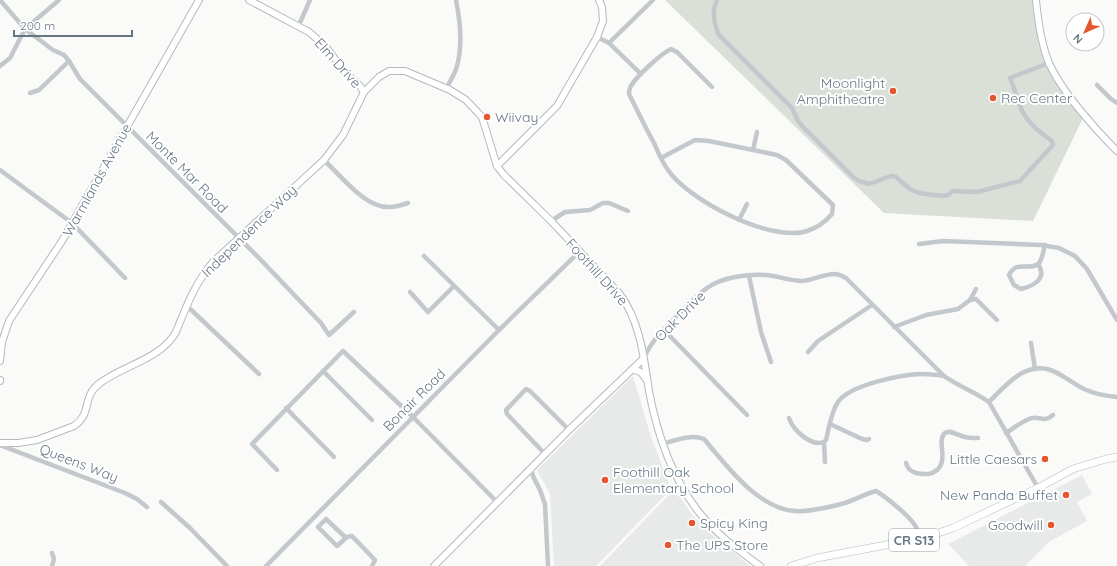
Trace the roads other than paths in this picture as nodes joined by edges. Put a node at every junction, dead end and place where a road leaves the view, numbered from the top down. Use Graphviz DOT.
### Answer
graph roads {
  1 [pos="0,0"];
  2 [pos="59,0"];
  3 [pos="199,0"];
  4 [pos="249,0"];
  5 [pos="310,0"];
  6 [pos="456,0"];
  7 [pos="599,0"];
  8 [pos="654,0"];
  9 [pos="717,0"];
  10 [pos="1036,0"];
  11 [pos="299,26"];
  12 [pos="25,29"];
  13 [pos="597,37"];
  14 [pos="609,43"];
  15 [pos="69,61"];
  16 [pos="1049,63"];
  17 [pos="0,66"];
  18 [pos="641,74"];
  19 [pos="1097,85"];
  20 [pos="712,87"];
  21 [pos="446,88"];
  22 [pos="30,92"];
  23 [pos="364,92"];
  24 [pos="1117,103"];
  25 [pos="127,127"];
  26 [pos="757,132"];
  27 [pos="753,150"];
  28 [pos="1117,151"];
  29 [pos="661,158"];
  30 [pos="324,160"];
  31 [pos="497,166"];
  32 [pos="0,170"];
  33 [pos="408,203"];
  34 [pos="747,204"];
  35 [pos="628,211"];
  36 [pos="739,220"];
  37 [pos="551,222"];
  38 [pos="72,223"];
  39 [pos="238,239"];
  40 [pos="919,244"];
  41 [pos="1045,245"];
  42 [pos="579,252"];
  43 [pos="424,256"];
  44 [pos="1038,264"];
  45 [pos="749,276"];
  46 [pos="126,278"];
  47 [pos="454,286"];
  48 [pos="976,289"];
  49 [pos="410,292"];
  50 [pos="970,300"];
  51 [pos="872,305"];
  52 [pos="187,306"];
  53 [pos="354,312"];
  54 [pos="997,320"];
  55 [pos="1117,320"];
  56 [pos="894,327"];
  57 [pos="499,330"];
  58 [pos="664,330"];
  59 [pos="3,332"];
  60 [pos="1031,343"];
  61 [pos="808,352"];
  62 [pos="643,359"];
  63 [pos="0,361"];
  64 [pos="771,362"];
  65 [pos="1035,369"];
  66 [pos="632,370"];
  67 [pos="323,371"];
  68 [pos="259,374"];
  69 [pos="944,376"];
  70 [pos="648,384"];
  71 [pos="1117,397"];
  72 [pos="989,402"];
  73 [pos="286,408"];
  74 [pos="747,415"];
  75 [pos="1053,415"];
  76 [pos="413,417"];
  77 [pos="789,418"];
  78 [pos="372,420"];
  79 [pos="830,424"];
  80 [pos="569,430"];
  81 [pos="1006,433"];
  82 [pos="978,438"];
  83 [pos="869,439"];
  84 [pos="824,442"];
  85 [pos="0,444"];
  86 [pos="662,444"];
  87 [pos="545,454"];
  88 [pos="334,457"];
  89 [pos="1117,457"];
  90 [pos="825,462"];
  91 [pos="906,463"];
  92 [pos="531,468"];
  93 [pos="277,470"];
  94 [pos="1038,488"];
  95 [pos="161,502"];
  96 [pos="497,502"];
  97 [pos="147,507"];
  98 [pos="346,538"];
  99 [pos="918,539"];
  100 [pos="52,553"];
  101 [pos="52,566"];
  102 [pos="227,566"];
  103 [pos="266,566"];
  104 [pos="372,566"];
  105 [pos="434,566"];
  106 [pos="548,566"];
  107 [pos="760,566"];
  108 [pos="791,566"];
  1 -- 12 [label="street, Monte Mar Road"];
  2 -- 12 [label="street"];
  3 -- 25 [label="street, Warmlands Avenue"];
  4 -- 11 [label="street, Elm Drive"];
  5 -- 11 [label="street"];
  6 -- 21 [label="street"];
  7 -- 13 [label="street"];
  8 -- 14 [label="street"];
  9 -- 16 [label="street"];
  10 -- 16 [label="street"];
  11 -- 23 [label="street, Elm Drive"];
  12 -- 15 [label="street, Monte Mar Road"];
  12 -- 17 [label="street"];
  13 -- 14 [label="street"];
  13 -- 31 [label="street"];
  14 -- 18 [label="street"];
  15 -- 22 [label="street"];
  15 -- 25 [label="street, Monte Mar Road"];
  16 -- 28 [label="street"];
  18 -- 20 [label="street"];
  18 -- 29 [label="street"];
  19 -- 24 [label="street"];
  21 -- 23 [label="street, Elm Drive"];
  21 -- 31 [label="street, Elm Drive"];
  23 -- 30 [label="street, Independence Way"];
  25 -- 38 [label="street, Warmlands Avenue"];
  25 -- 39 [label="street, Monte Mar Road"];
  26 -- 27 [label="street"];
  27 -- 29 [label="street"];
  27 -- 36 [label="street"];
  29 -- 36 [label="street"];
  30 -- 33 [label="street"];
  30 -- 39 [label="street, Independence Way"];
  31 -- 37 [label="street, Foothill Drive"];
  32 -- 38 [label="street"];
  34 -- 36 [label="street"];
  35 -- 37 [label="street"];
  37 -- 42 [label="street, Foothill Drive"];
  38 -- 46 [label="street"];
  38 -- 59 [label="street, Warmlands Avenue"];
  39 -- 52 [label="street, Independence Way"];
  39 -- 53 [label="street, Monte Mar Road"];
  40 -- 41 [label="street"];
  41 -- 44 [label="street"];
  41 -- 55 [label="street"];
  42 -- 57 [label="street, Bonair Road"];
  42 -- 62 [label="street, Foothill Drive"];
  43 -- 47 [label="street"];
  44 -- 44 [label="street"];
  45 -- 51 [label="street, Oak Drive"];
  45 -- 58 [label="street, Oak Drive"];
  45 -- 64 [label="street"];
  47 -- 49 [label="street"];
  47 -- 57 [label="street"];
  48 -- 50 [label="street"];
  50 -- 54 [label="street"];
  50 -- 56 [label="street"];
  51 -- 56 [label="street, Oak Drive"];
  51 -- 61 [label="street"];
  52 -- 68 [label="street"];
  52 -- 85 [label="street, Independence Way"];
  56 -- 69 [label="street, Oak Drive"];
  57 -- 76 [label="street, Bonair Road"];
  58 -- 62 [label="street, Oak Drive"];
  58 -- 74 [label="street"];
  59 -- 63 [label="street, Warmlands Avenue"];
  60 -- 65 [label="street"];
  62 -- 66 [label="street, Oak Drive"];
  62 -- 70 [label="street, Foothill Drive"];
  65 -- 71 [label="street"];
  65 -- 72 [label="street"];
  66 -- 70 [label="street"];
  66 -- 80 [label="street, Oak Drive"];
  67 -- 73 [label="street"];
  67 -- 76 [label="street"];
  67 -- 78 [label="street"];
  69 -- 72 [label="street, Oak Drive"];
  69 -- 79 [label="street"];
  70 -- 86 [label="street, Foothill Drive"];
  72 -- 81 [label="street"];
  73 -- 88 [label="street"];
  73 -- 93 [label="street"];
  75 -- 81 [label="street"];
  76 -- 96 [label="street"];
  76 -- 103 [label="street, Bonair Road"];
  77 -- 84 [label="street"];
  79 -- 83 [label="street"];
  79 -- 84 [label="street"];
  80 -- 87 [label="street, Oak Drive"];
  80 -- 87 [label="street"];
  81 -- 94 [label="street"];
  82 -- 91 [label="street"];
  84 -- 90 [label="street"];
  85 -- 97 [label="street, Queens Way"];
  86 -- 99 [label="street"];
  86 -- 107 [label="street, Foothill Drive"];
  87 -- 92 [label="street, Oak Drive"];
  89 -- 94 [label="main road, CR S13"];
  92 -- 96 [label="street, Oak Drive"];
  92 -- 106 [label="street"];
  94 -- 99 [label="main road, CR S13"];
  95 -- 102 [label="street"];
  96 -- 105 [label="street, Oak Drive"];
  98 -- 98 [label="street"];
  98 -- 104 [label="street"];
  99 -- 108 [label="main road, CR S13"];
  100 -- 101 [label="street"];
}
